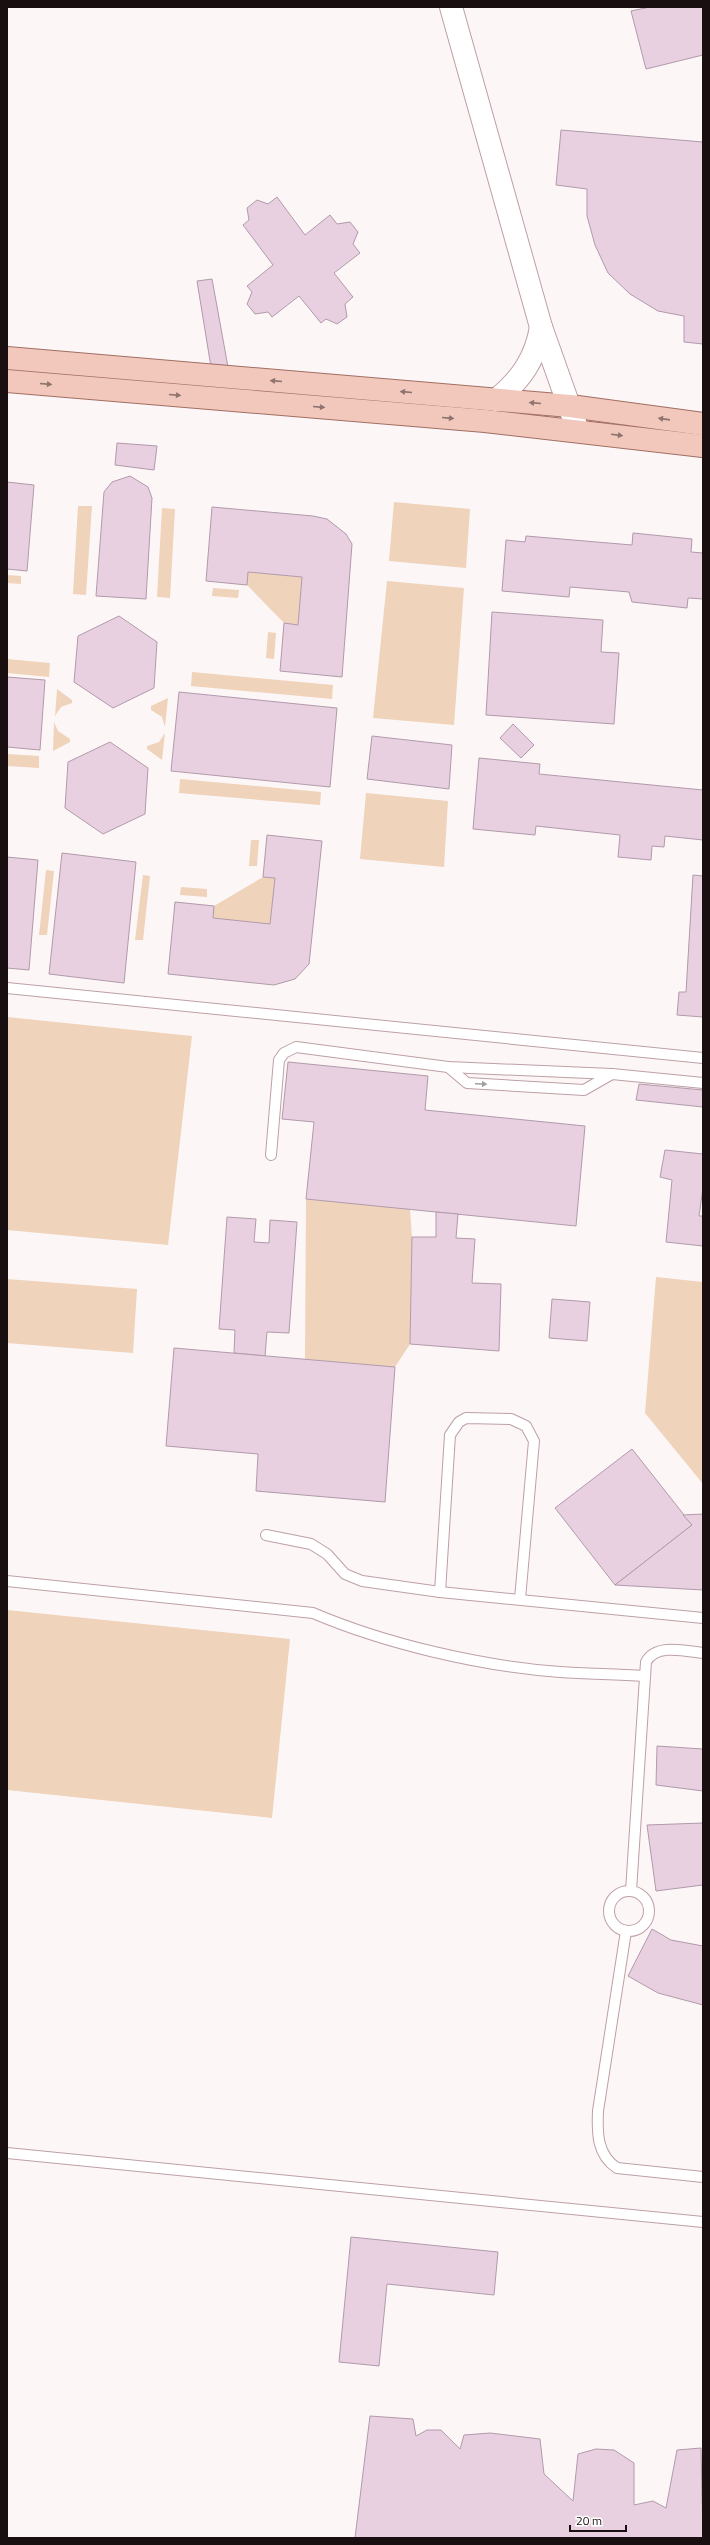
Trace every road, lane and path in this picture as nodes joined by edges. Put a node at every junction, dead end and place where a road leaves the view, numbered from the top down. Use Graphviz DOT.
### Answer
graph roads {
  1 [pos="451,7"];
  2 [pos="541,327"];
  3 [pos="7,358"];
  4 [pos="7,381"];
  5 [pos="496,400"];
  6 [pos="570,406"];
  7 [pos="703,424"];
  8 [pos="578,431"];
  9 [pos="703,446"];
  10 [pos="7,988"];
  11 [pos="703,1058"];
  12 [pos="448,1067"];
  13 [pos="612,1074"];
  14 [pos="703,1083"];
  15 [pos="271,1155"];
  16 [pos="266,1535"];
  17 [pos="7,1581"];
  18 [pos="440,1592"];
  19 [pos="520,1599"];
  20 [pos="703,1618"];
  21 [pos="703,1653"];
  22 [pos="644,1676"];
  23 [pos="631,1891"];
  24 [pos="626,1931"];
  25 [pos="7,2153"];
  26 [pos="703,2177"];
  27 [pos="703,2222"];
  1 -- 2 [label="street"];
  2 -- 5 [label="street"];
  2 -- 6 [label="street"];
  5 -- 3 [label="main road, one-way"];
  4 -- 8 [label="main road, one-way"];
  6 -- 5 [label="main road, one-way"];
  7 -- 6 [label="main road, one-way"];
  6 -- 8 [label="street"];
  8 -- 9 [label="main road, one-way"];
  10 -- 11 [label="lane"];
  12 -- 13 [label="lane"];
  12 -- 13 [label="lane, one-way"];
  12 -- 15 [label="lane"];
  13 -- 14 [label="lane"];
  16 -- 18 [label="lane"];
  17 -- 22 [label="lane"];
  18 -- 19 [label="lane"];
  18 -- 19 [label="lane"];
  19 -- 20 [label="lane"];
  21 -- 22 [label="lane"];
  22 -- 23 [label="lane"];
  23 -- 24 [label="lane"];
  23 -- 24 [label="lane"];
  24 -- 26 [label="lane"];
  25 -- 27 [label="lane"];
}
